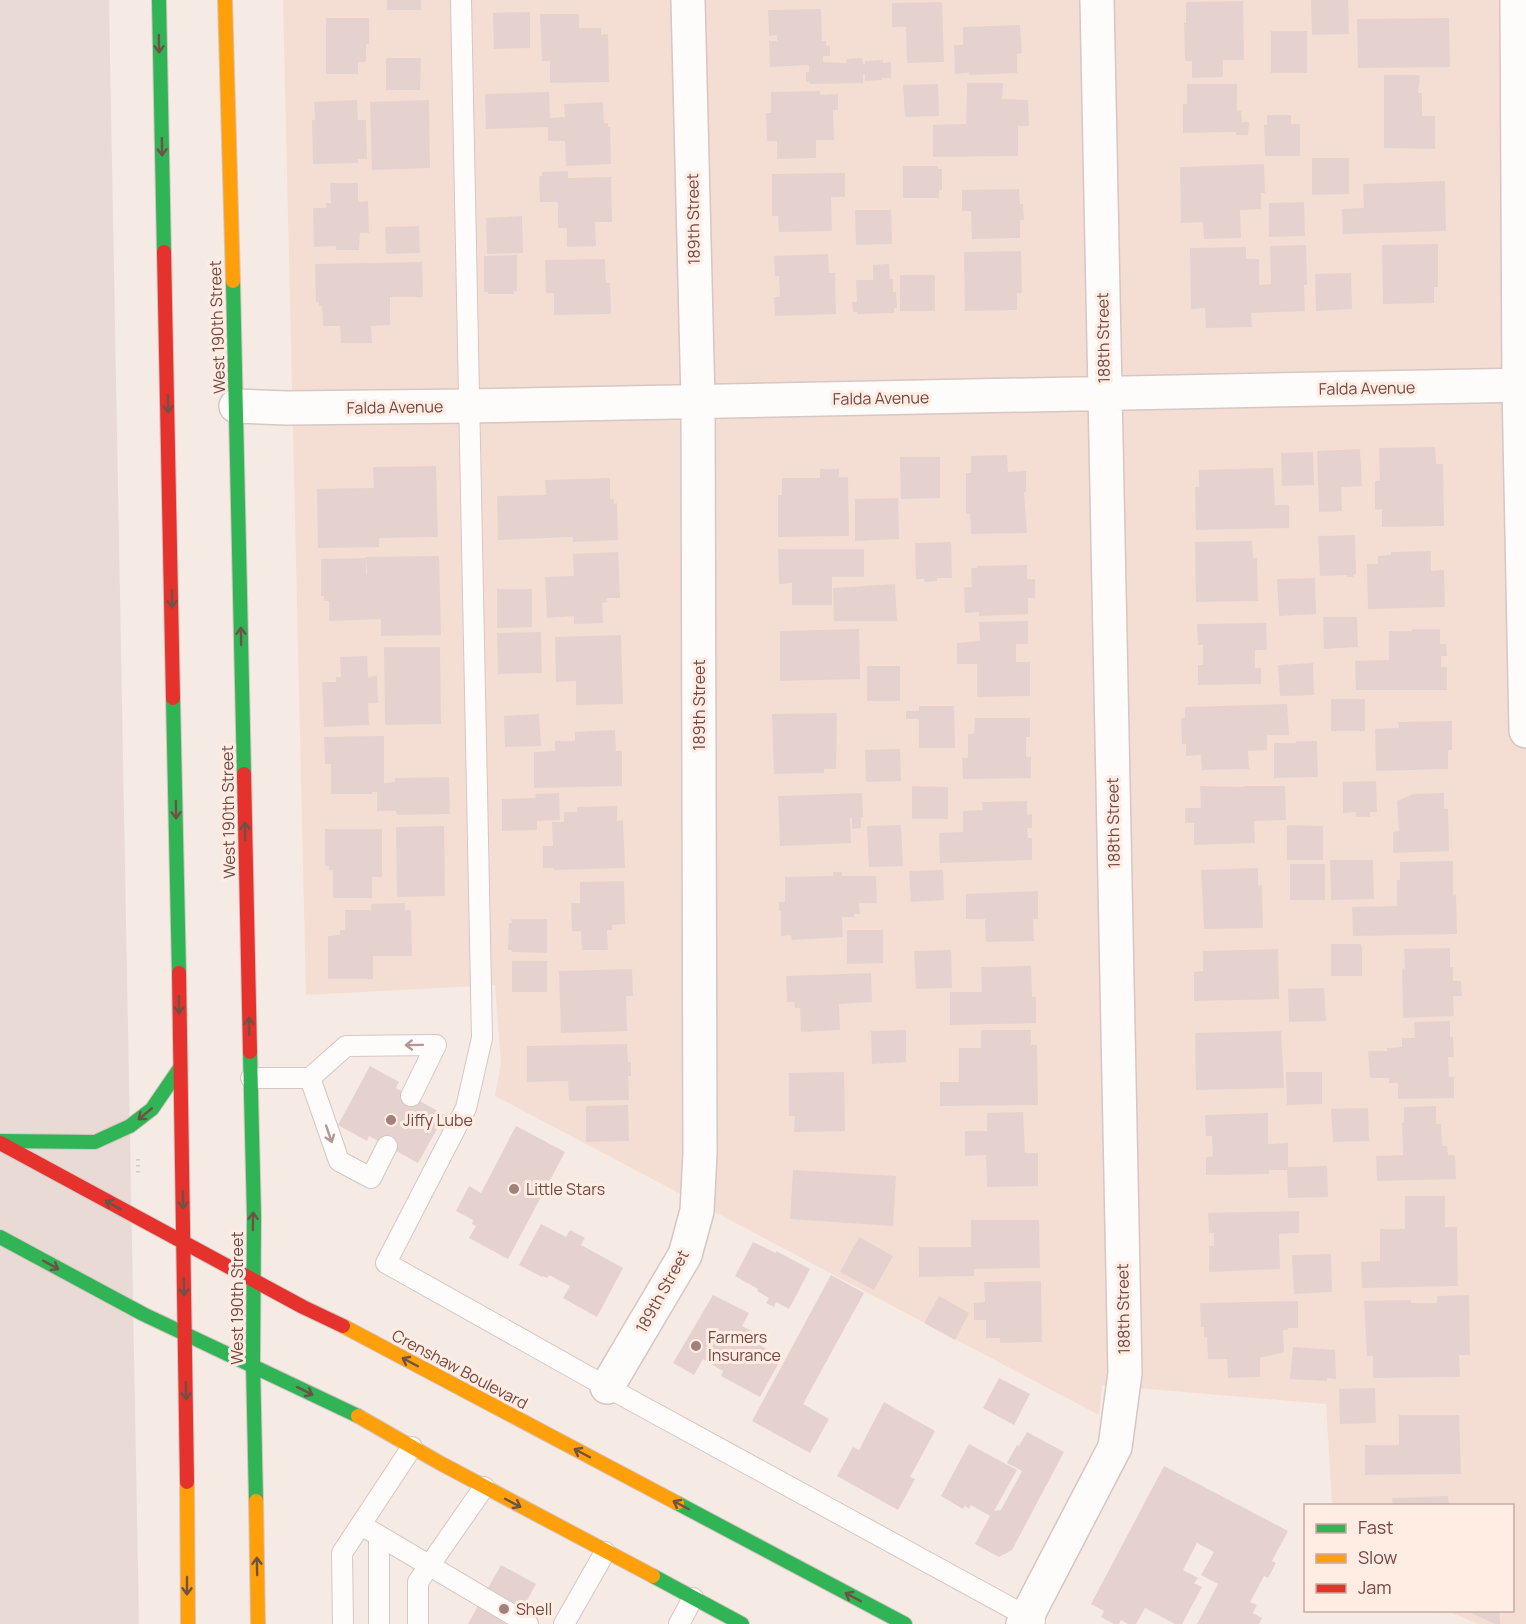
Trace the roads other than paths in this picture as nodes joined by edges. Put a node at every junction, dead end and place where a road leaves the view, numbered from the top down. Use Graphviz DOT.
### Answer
graph roads {
  1 [pos="159,0"];
  2 [pos="225,0"];
  3 [pos="461,0"];
  4 [pos="688,0"];
  5 [pos="1097,0"];
  6 [pos="1517,0"];
  7 [pos="1523,385"];
  8 [pos="1104,393"];
  9 [pos="698,401"];
  10 [pos="236,406"];
  11 [pos="469,406"];
  12 [pos="1526,731"];
  13 [pos="180,1068"];
  14 [pos="250,1078"];
  15 [pos="310,1078"];
  16 [pos="411,1096"];
  17 [pos="0,1142"];
  18 [pos="387,1146"];
  19 [pos="0,1237"];
  20 [pos="184,1241"];
  21 [pos="252,1280"];
  22 [pos="185,1333"];
  23 [pos="253,1364"];
  24 [pos="607,1388"];
  25 [pos="412,1448"];
  26 [pos="484,1487"];
  27 [pos="361,1525"];
  28 [pos="379,1536"];
  29 [pos="605,1552"];
  30 [pos="429,1566"];
  31 [pos="693,1598"];
  32 [pos="1030,1622"];
  33 [pos="188,1624"];
  34 [pos="258,1624"];
  35 [pos="343,1624"];
  36 [pos="379,1624"];
  37 [pos="418,1624"];
  38 [pos="528,1624"];
  39 [pos="564,1624"];
  40 [pos="679,1624"];
  41 [pos="742,1624"];
  42 [pos="905,1624"];
  1 -- 13 [label="main road, one-way"];
  2 -- 10 [label="main road, West 190th Street"];
  3 -- 11 [label="lane"];
  4 -- 9 [label="street, 189th Street"];
  5 -- 8 [label="street, 188th Street"];
  6 -- 7 [label="street"];
  7 -- 8 [label="street, Falda Avenue"];
  7 -- 12 [label="street"];
  8 -- 9 [label="street, Falda Avenue"];
  8 -- 32 [label="street, 188th Street"];
  9 -- 11 [label="street, Falda Avenue"];
  9 -- 24 [label="street, 189th Street"];
  10 -- 11 [label="street, Falda Avenue"];
  14 -- 10 [label="main road, West 190th Street, one-way"];
  11 -- 24 [label="lane"];
  13 -- 17 [label="main road, one-way"];
  13 -- 20 [label="main road, one-way"];
  14 -- 15 [label="lane"];
  21 -- 14 [label="main road, West 190th Street, one-way"];
  16 -- 15 [label="lane, one-way"];
  15 -- 18 [label="lane, one-way"];
  20 -- 17 [label="main road, Crenshaw Boulevard, one-way"];
  19 -- 22 [label="main road, one-way"];
  20 -- 21 [label="main road, Crenshaw Boulevard"];
  20 -- 22 [label="main road, one-way"];
  21 -- 23 [label="main road, West 190th Street"];
  42 -- 21 [label="main road, Crenshaw Boulevard, one-way"];
  22 -- 23 [label="main road"];
  22 -- 33 [label="main road, one-way"];
  23 -- 25 [label="main road, one-way"];
  34 -- 23 [label="main road, West 190th Street, one-way"];
  24 -- 32 [label="lane"];
  25 -- 26 [label="main road"];
  25 -- 27 [label="lane"];
  26 -- 29 [label="main road, one-way"];
  26 -- 30 [label="lane"];
  27 -- 28 [label="lane"];
  27 -- 35 [label="lane"];
  28 -- 30 [label="lane"];
  28 -- 36 [label="lane"];
  29 -- 31 [label="main road"];
  29 -- 39 [label="lane"];
  30 -- 37 [label="lane"];
  30 -- 38 [label="lane"];
  31 -- 40 [label="lane"];
  31 -- 41 [label="main road"];
}
